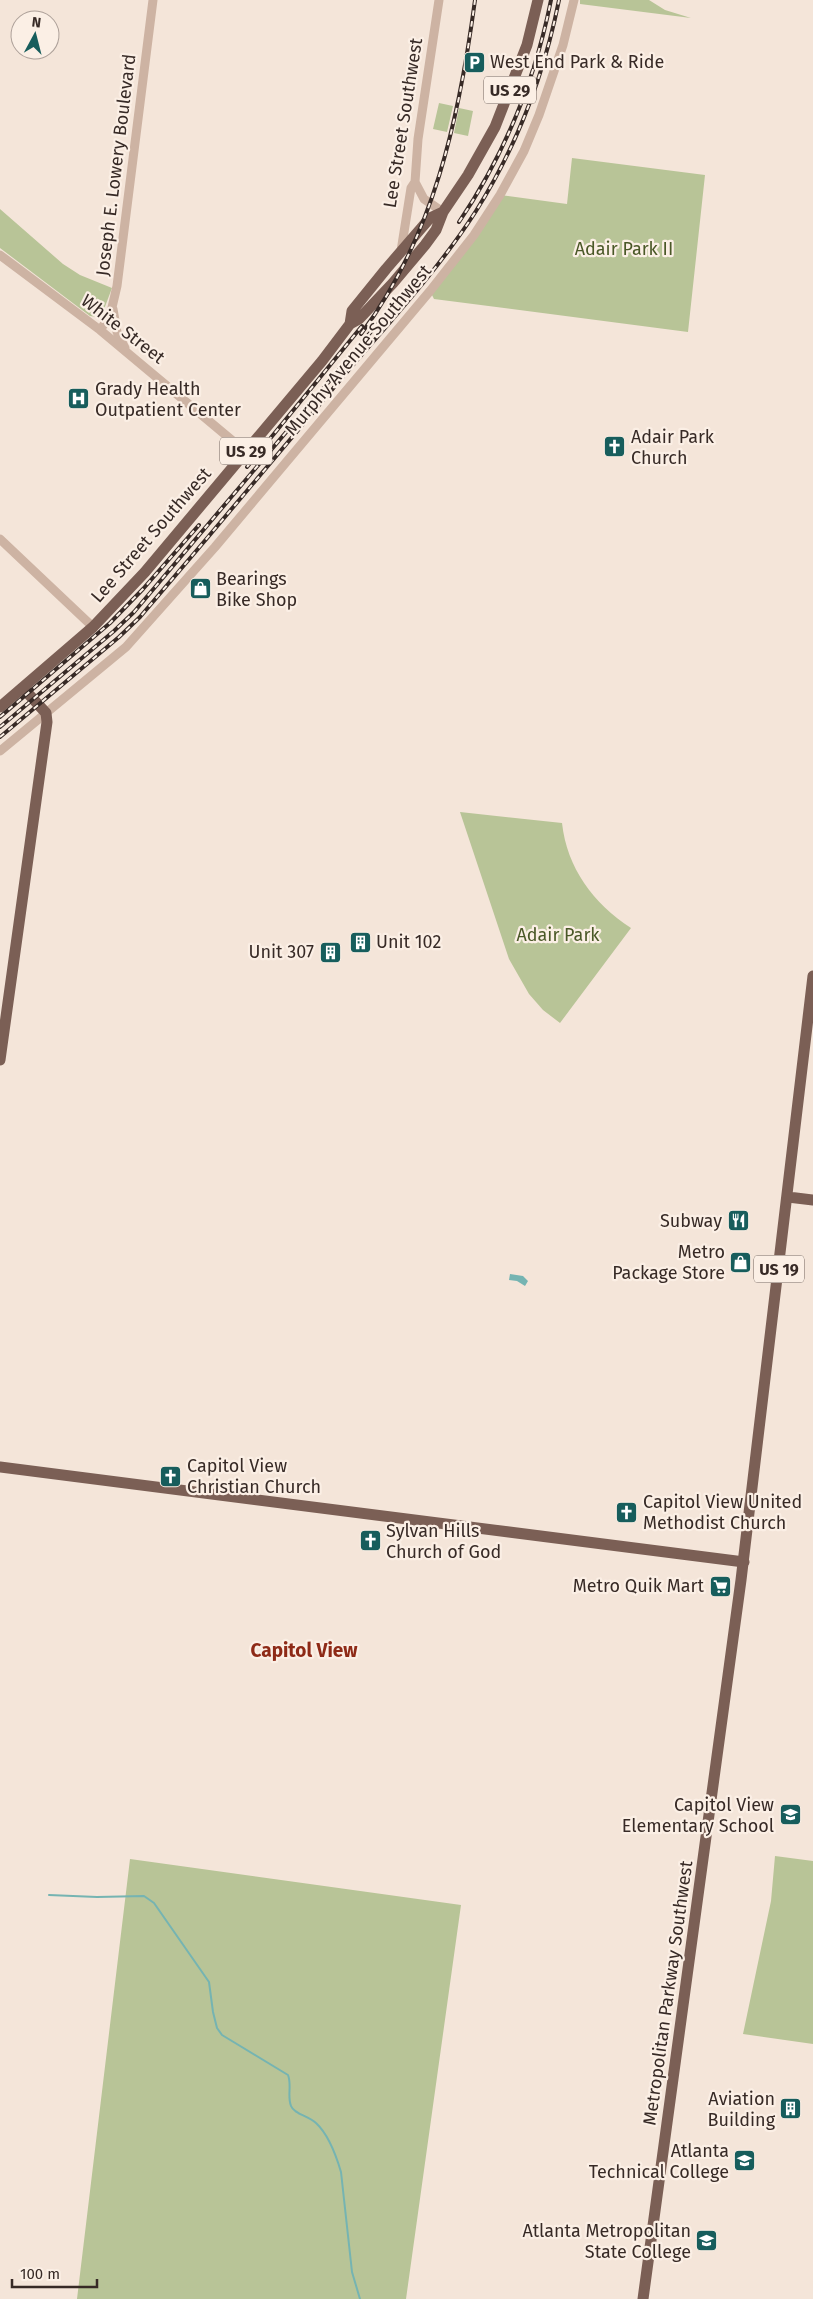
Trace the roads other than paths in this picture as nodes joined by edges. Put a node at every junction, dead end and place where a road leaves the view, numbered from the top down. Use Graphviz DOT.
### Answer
graph roads {
  1 [pos="153,0"];
  2 [pos="439,0"];
  3 [pos="538,0"];
  4 [pos="574,0"];
  5 [pos="415,182"];
  6 [pos="443,212"];
  7 [pos="401,251"];
  8 [pos="0,255"];
  9 [pos="113,307"];
  10 [pos="350,324"];
  11 [pos="100,330"];
  12 [pos="128,353"];
  13 [pos="246,452"];
  14 [pos="0,539"];
  15 [pos="93,627"];
  16 [pos="23,688"];
  17 [pos="0,707"];
  18 [pos="46,713"];
  19 [pos="0,751"];
  20 [pos="813,976"];
  21 [pos="0,1060"];
  22 [pos="788,1197"];
  23 [pos="813,1200"];
  24 [pos="0,1468"];
  25 [pos="744,1562"];
  26 [pos="643,2299"];
  1 -- 9 [label="street, Joseph E. Lowery Boulevard"];
  2 -- 5 [label="street, Lee Street Southwest"];
  3 -- 6 [label="main road, US 29"];
  4 -- 18 [label="street, Murphy Avenue Southwest"];
  5 -- 6 [label="street"];
  5 -- 7 [label="street, Lee Street Southwest"];
  6 -- 7 [label="main road, US 29"];
  6 -- 10 [label="main road, Lee Street Southwest / US 29"];
  7 -- 10 [label="main road, US 29"];
  8 -- 11 [label="street, White Street"];
  9 -- 11 [label="street, Joseph E. Lowery Boulevard"];
  9 -- 12 [label="street"];
  10 -- 13 [label="main road, Lee Street Southwest / US 29"];
  11 -- 12 [label="street, White Street"];
  12 -- 13 [label="street, White Street"];
  13 -- 15 [label="main road, Lee Street Southwest / US 29"];
  14 -- 15 [label="street"];
  15 -- 16 [label="main road, Lee Street Southwest / US 29"];
  16 -- 17 [label="main road, Lee Street Southwest / US 29"];
  16 -- 18 [label="main road"];
  18 -- 19 [label="street, Murphy Avenue Southwest"];
  18 -- 21 [label="main road"];
  20 -- 22 [label="main road, Metropolitan Parkway Southwest / US 19"];
  22 -- 23 [label="main road"];
  22 -- 25 [label="main road, Metropolitan Parkway Southwest / US 19"];
  24 -- 25 [label="main road"];
  25 -- 26 [label="main road, Metropolitan Parkway Southwest / US 19"];
}
